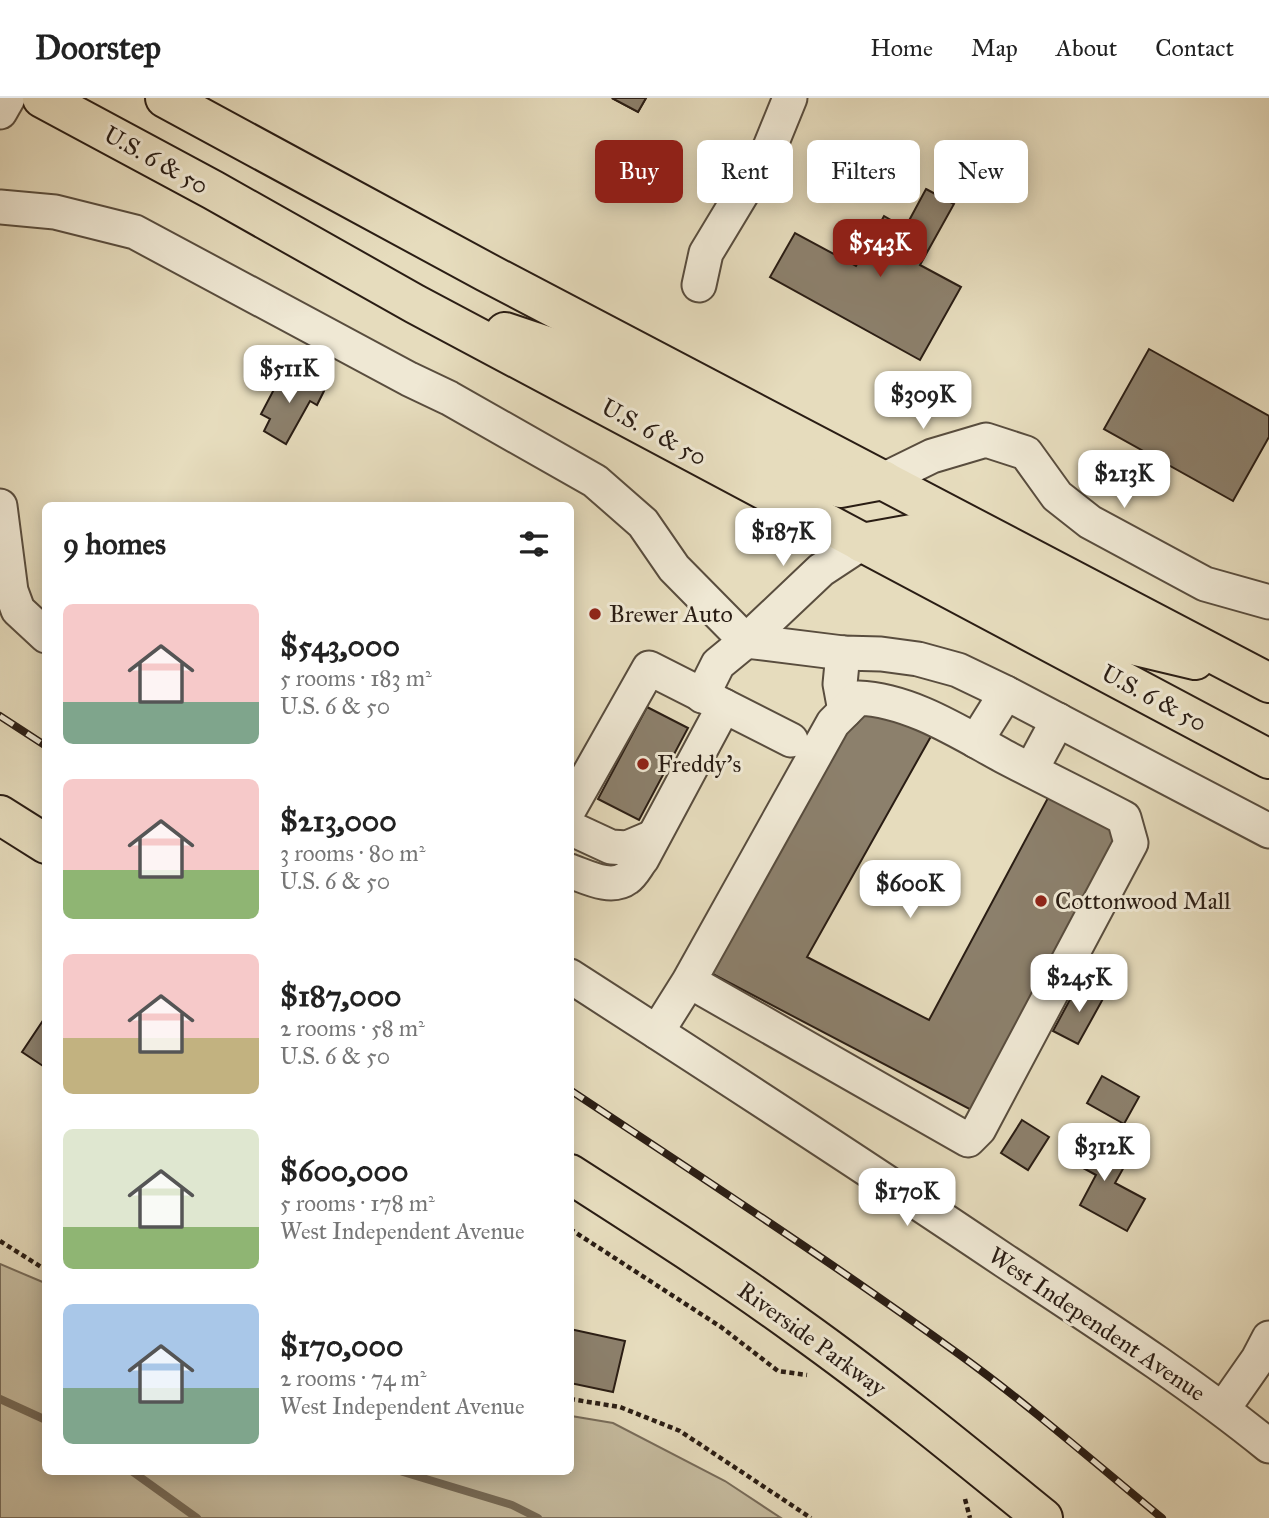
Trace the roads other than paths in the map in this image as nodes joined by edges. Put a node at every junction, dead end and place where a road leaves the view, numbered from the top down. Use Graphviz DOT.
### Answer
graph roads {
  1 [pos="8,98"];
  2 [pos="42,98"];
  3 [pos="165,98"];
  4 [pos="790,98"];
  5 [pos="0,112"];
  6 [pos="0,206"];
  7 [pos="699,285"];
  8 [pos="415,304"];
  9 [pos="883,480"];
  10 [pos="0,506"];
  11 [pos="862,543"];
  12 [pos="1269,602"];
  13 [pos="42,632"];
  14 [pos="746,641"];
  15 [pos="843,653"];
  16 [pos="1259,678"];
  17 [pos="1006,693"];
  18 [pos="713,701"];
  19 [pos="845,711"];
  20 [pos="1058,720"];
  21 [pos="791,740"];
  22 [pos="976,741"];
  23 [pos="1269,759"];
  24 [pos="1031,770"];
  25 [pos="574,801"];
  26 [pos="0,815"];
  27 [pos="574,830"];
  28 [pos="1269,831"];
  29 [pos="653,837"];
  30 [pos="42,841"];
  31 [pos="574,873"];
  32 [pos="574,979"];
  33 [pos="689,981"];
  34 [pos="657,1032"];
  35 [pos="574,1177"];
  36 [pos="1269,1338"];
  37 [pos="1223,1409"];
  38 [pos="1269,1446"];
  39 [pos="1043,1518"];
  1 -- 5 [label="street"];
  2 -- 8 [label="main road, U.S. 6 & 50"];
  3 -- 9 [label="main road"];
  4 -- 7 [label="street"];
  6 -- 14 [label="street"];
  8 -- 9 [label="main road"];
  8 -- 11 [label="main road, U.S. 6 & 50"];
  9 -- 12 [label="street"];
  9 -- 16 [label="main road"];
  10 -- 13 [label="street"];
  11 -- 14 [label="street"];
  11 -- 16 [label="main road"];
  11 -- 23 [label="main road, U.S. 6 & 50"];
  14 -- 15 [label="street"];
  14 -- 18 [label="street"];
  15 -- 17 [label="street"];
  15 -- 19 [label="street"];
  17 -- 20 [label="street"];
  17 -- 22 [label="street"];
  18 -- 21 [label="street"];
  18 -- 25 [label="street"];
  18 -- 29 [label="street"];
  19 -- 22 [label="street"];
  19 -- 33 [label="street"];
  20 -- 24 [label="street"];
  20 -- 28 [label="street"];
  22 -- 24 [label="street"];
  24 -- 33 [label="street"];
  26 -- 30 [label="main road"];
  27 -- 29 [label="street"];
  29 -- 31 [label="street"];
  32 -- 34 [label="street, West Independent Avenue"];
  33 -- 34 [label="street"];
  34 -- 37 [label="street, West Independent Avenue"];
  35 -- 39 [label="main road, Riverside Parkway"];
  36 -- 37 [label="street"];
  37 -- 38 [label="street, West Independent Avenue"];
}
